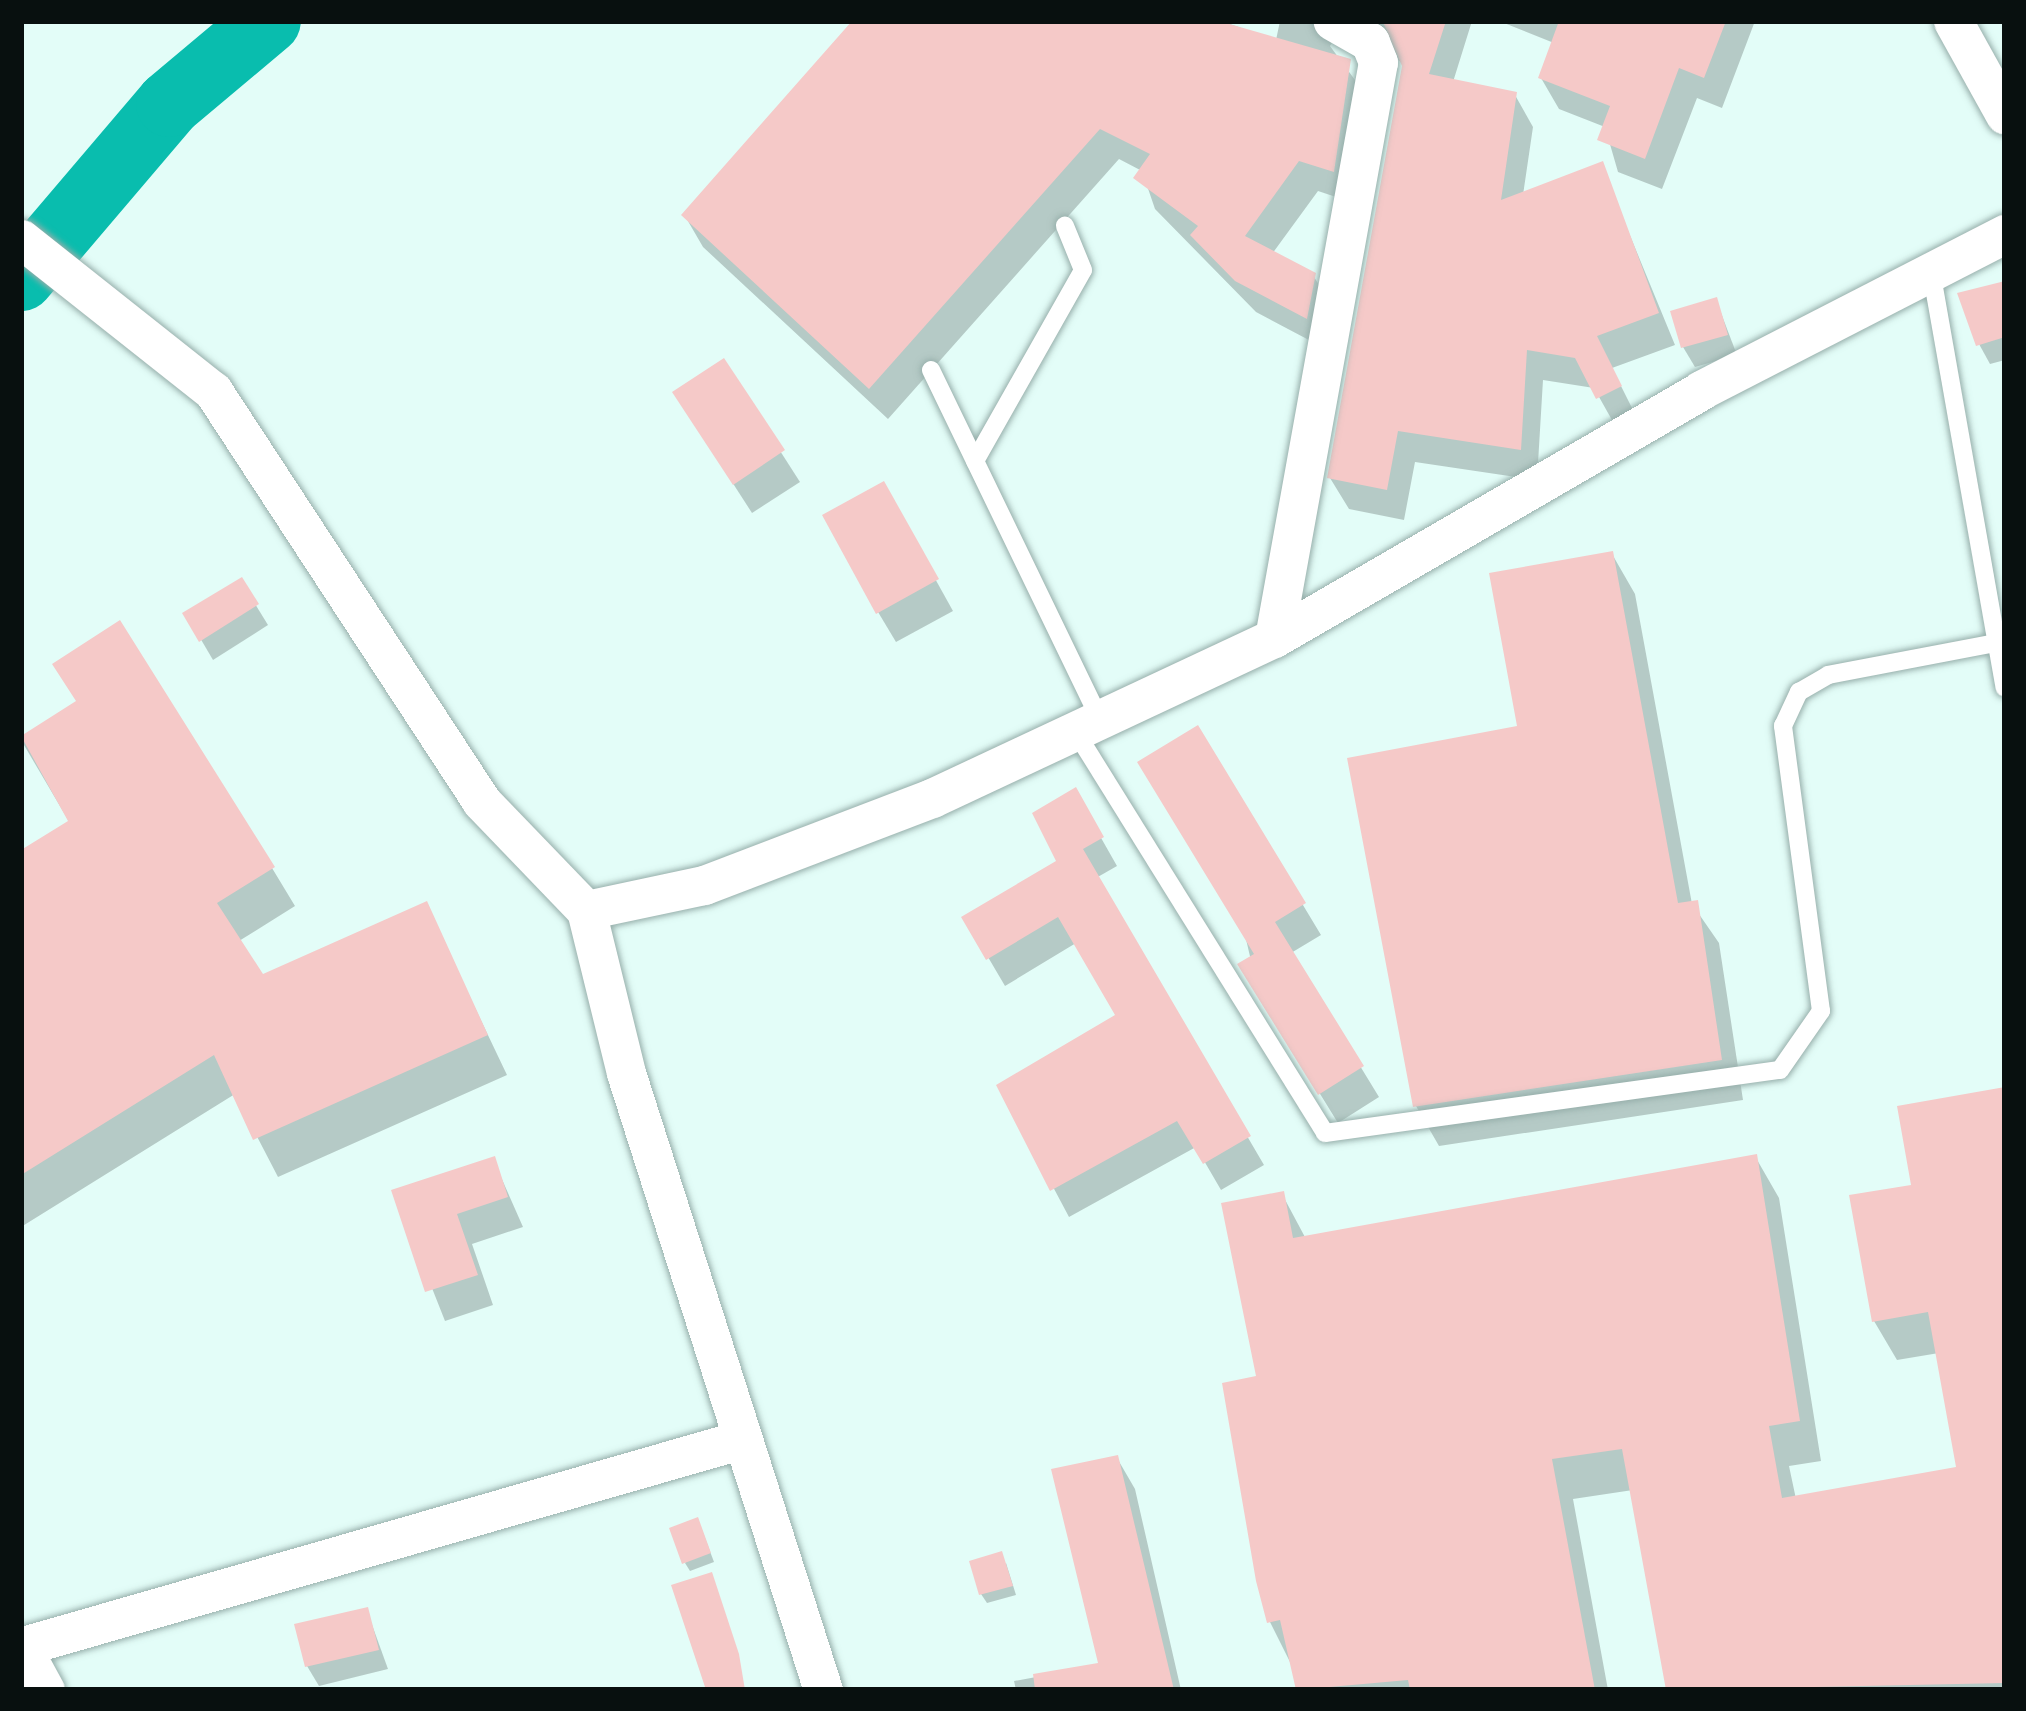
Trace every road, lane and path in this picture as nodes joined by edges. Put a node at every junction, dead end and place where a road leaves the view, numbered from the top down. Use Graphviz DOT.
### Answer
graph roads {
  1 [pos="1333,21"];
  2 [pos="1953,21"];
  3 [pos="2005,115"];
  4 [pos="1065,226"];
  5 [pos="2005,234"];
  6 [pos="21,239"];
  7 [pos="1931,276"];
  8 [pos="931,370"];
  9 [pos="975,461"];
  10 [pos="1274,638"];
  11 [pos="1996,643"];
  12 [pos="2005,688"];
  13 [pos="1087,725"];
  14 [pos="586,910"];
  15 [pos="743,1438"];
  16 [pos="22,1646"];
  17 [pos="45,1690"];
  18 [pos="824,1690"];
  1 -- 10 [label="street"];
  2 -- 3 [label="street"];
  4 -- 9 [label="lane"];
  5 -- 7 [label="street"];
  6 -- 14 [label="street"];
  7 -- 10 [label="street"];
  7 -- 11 [label="lane"];
  8 -- 9 [label="lane"];
  9 -- 13 [label="lane"];
  10 -- 13 [label="street"];
  11 -- 12 [label="lane"];
  11 -- 13 [label="lane"];
  13 -- 14 [label="street"];
  14 -- 15 [label="street"];
  15 -- 16 [label="street"];
  15 -- 18 [label="street"];
  16 -- 17 [label="street"];
}
